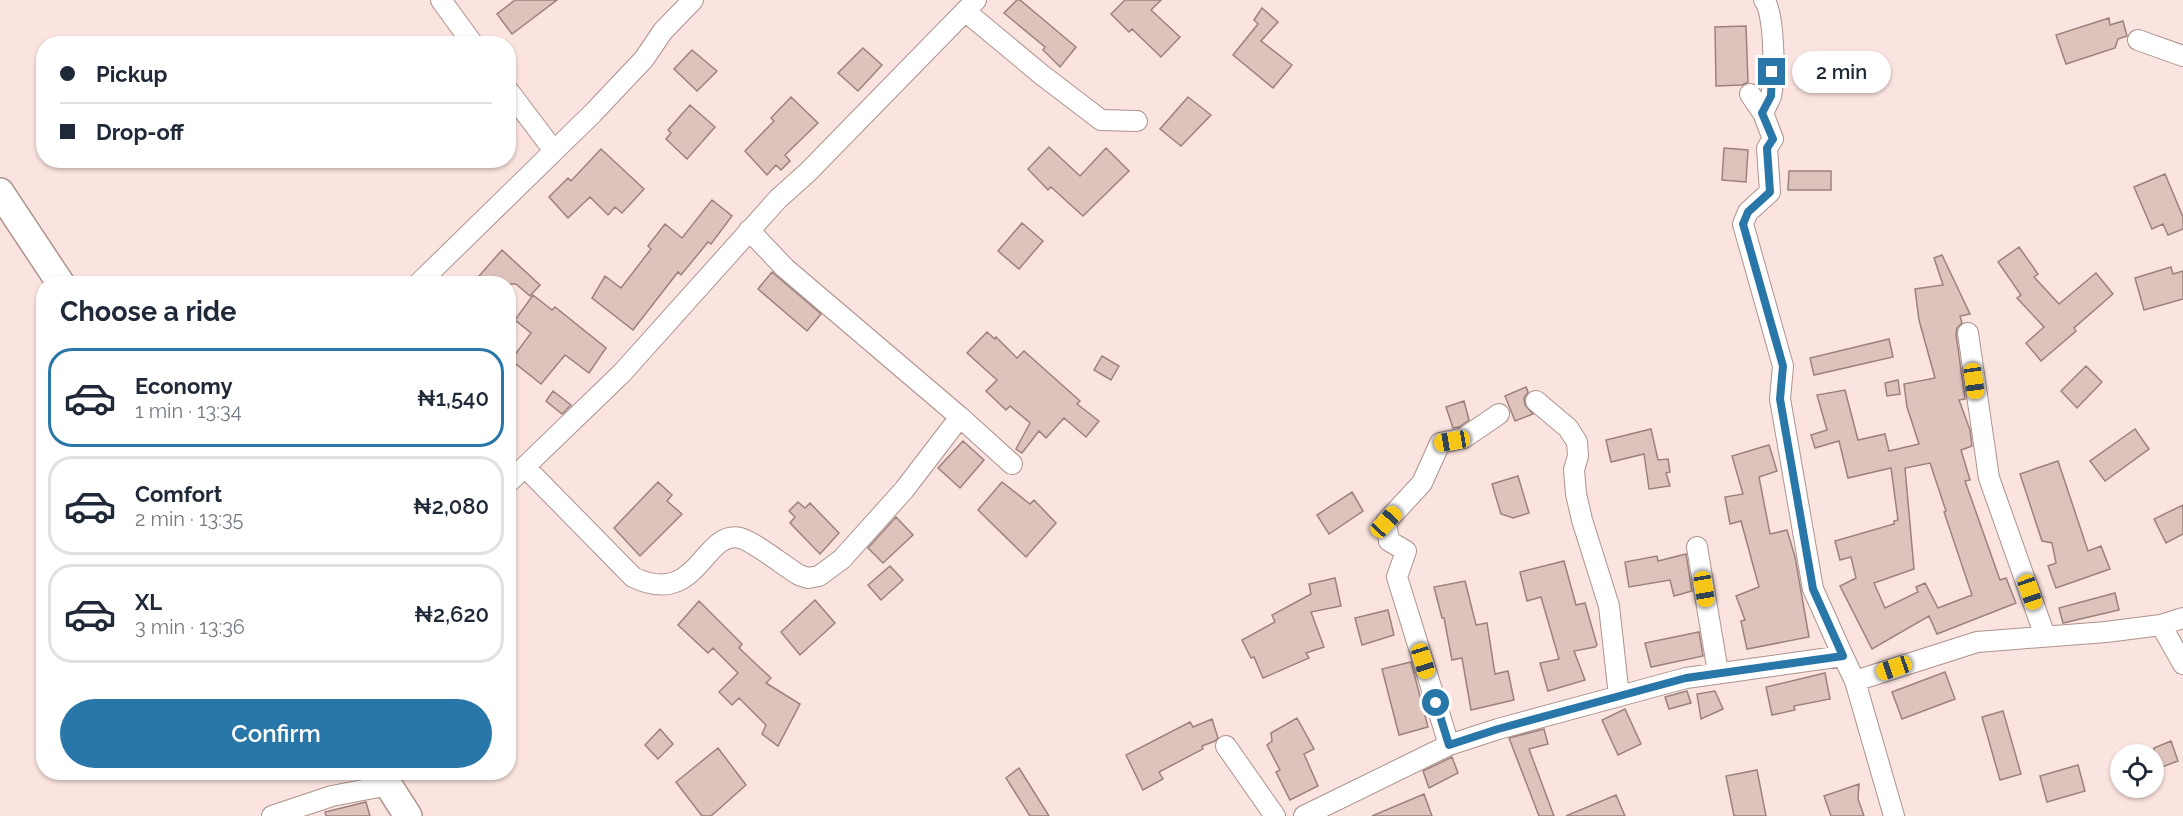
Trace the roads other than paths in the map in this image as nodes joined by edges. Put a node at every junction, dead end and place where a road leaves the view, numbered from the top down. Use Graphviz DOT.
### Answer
graph roads {
  1 [pos="441,0"];
  2 [pos="693,0"];
  3 [pos="1764,0"];
  4 [pos="970,6"];
  5 [pos="467,36"];
  6 [pos="2138,40"];
  7 [pos="2183,56"];
  8 [pos="1750,94"];
  9 [pos="516,101"];
  10 [pos="1762,113"];
  11 [pos="1137,121"];
  12 [pos="554,151"];
  13 [pos="0,192"];
  14 [pos="749,230"];
  15 [pos="56,276"];
  16 [pos="426,276"];
  17 [pos="1968,333"];
  18 [pos="1536,401"];
  19 [pos="1499,414"];
  20 [pos="960,417"];
  21 [pos="1012,464"];
  22 [pos="525,467"];
  23 [pos="516,475"];
  24 [pos="1697,547"];
  25 [pos="2183,618"];
  26 [pos="2161,625"];
  27 [pos="2045,636"];
  28 [pos="1843,656"];
  29 [pos="2183,664"];
  30 [pos="1718,672"];
  31 [pos="1855,681"];
  32 [pos="1619,696"];
  33 [pos="1449,745"];
  34 [pos="1226,746"];
  35 [pos="382,780"];
  36 [pos="386,780"];
  37 [pos="272,816"];
  38 [pos="408,816"];
  39 [pos="1275,816"];
  40 [pos="1304,816"];
  41 [pos="1894,816"];
  1 -- 5 [label="street"];
  2 -- 12 [label="street"];
  3 -- 10 [label="street"];
  4 -- 11 [label="street"];
  4 -- 14 [label="street"];
  6 -- 7 [label="street"];
  8 -- 10 [label="street"];
  9 -- 12 [label="street"];
  10 -- 28 [label="street"];
  12 -- 16 [label="street"];
  13 -- 15 [label="main road"];
  14 -- 20 [label="street"];
  14 -- 22 [label="street"];
  17 -- 27 [label="street"];
  18 -- 32 [label="street"];
  19 -- 33 [label="street"];
  20 -- 21 [label="street"];
  20 -- 22 [label="street"];
  22 -- 23 [label="street"];
  24 -- 30 [label="street"];
  25 -- 26 [label="street"];
  26 -- 27 [label="street"];
  26 -- 29 [label="street"];
  27 -- 31 [label="street"];
  28 -- 30 [label="street"];
  28 -- 31 [label="street"];
  30 -- 32 [label="street"];
  31 -- 41 [label="street"];
  32 -- 33 [label="street"];
  33 -- 40 [label="street"];
  34 -- 39 [label="street"];
  35 -- 37 [label="street"];
  36 -- 38 [label="main road"];
}
